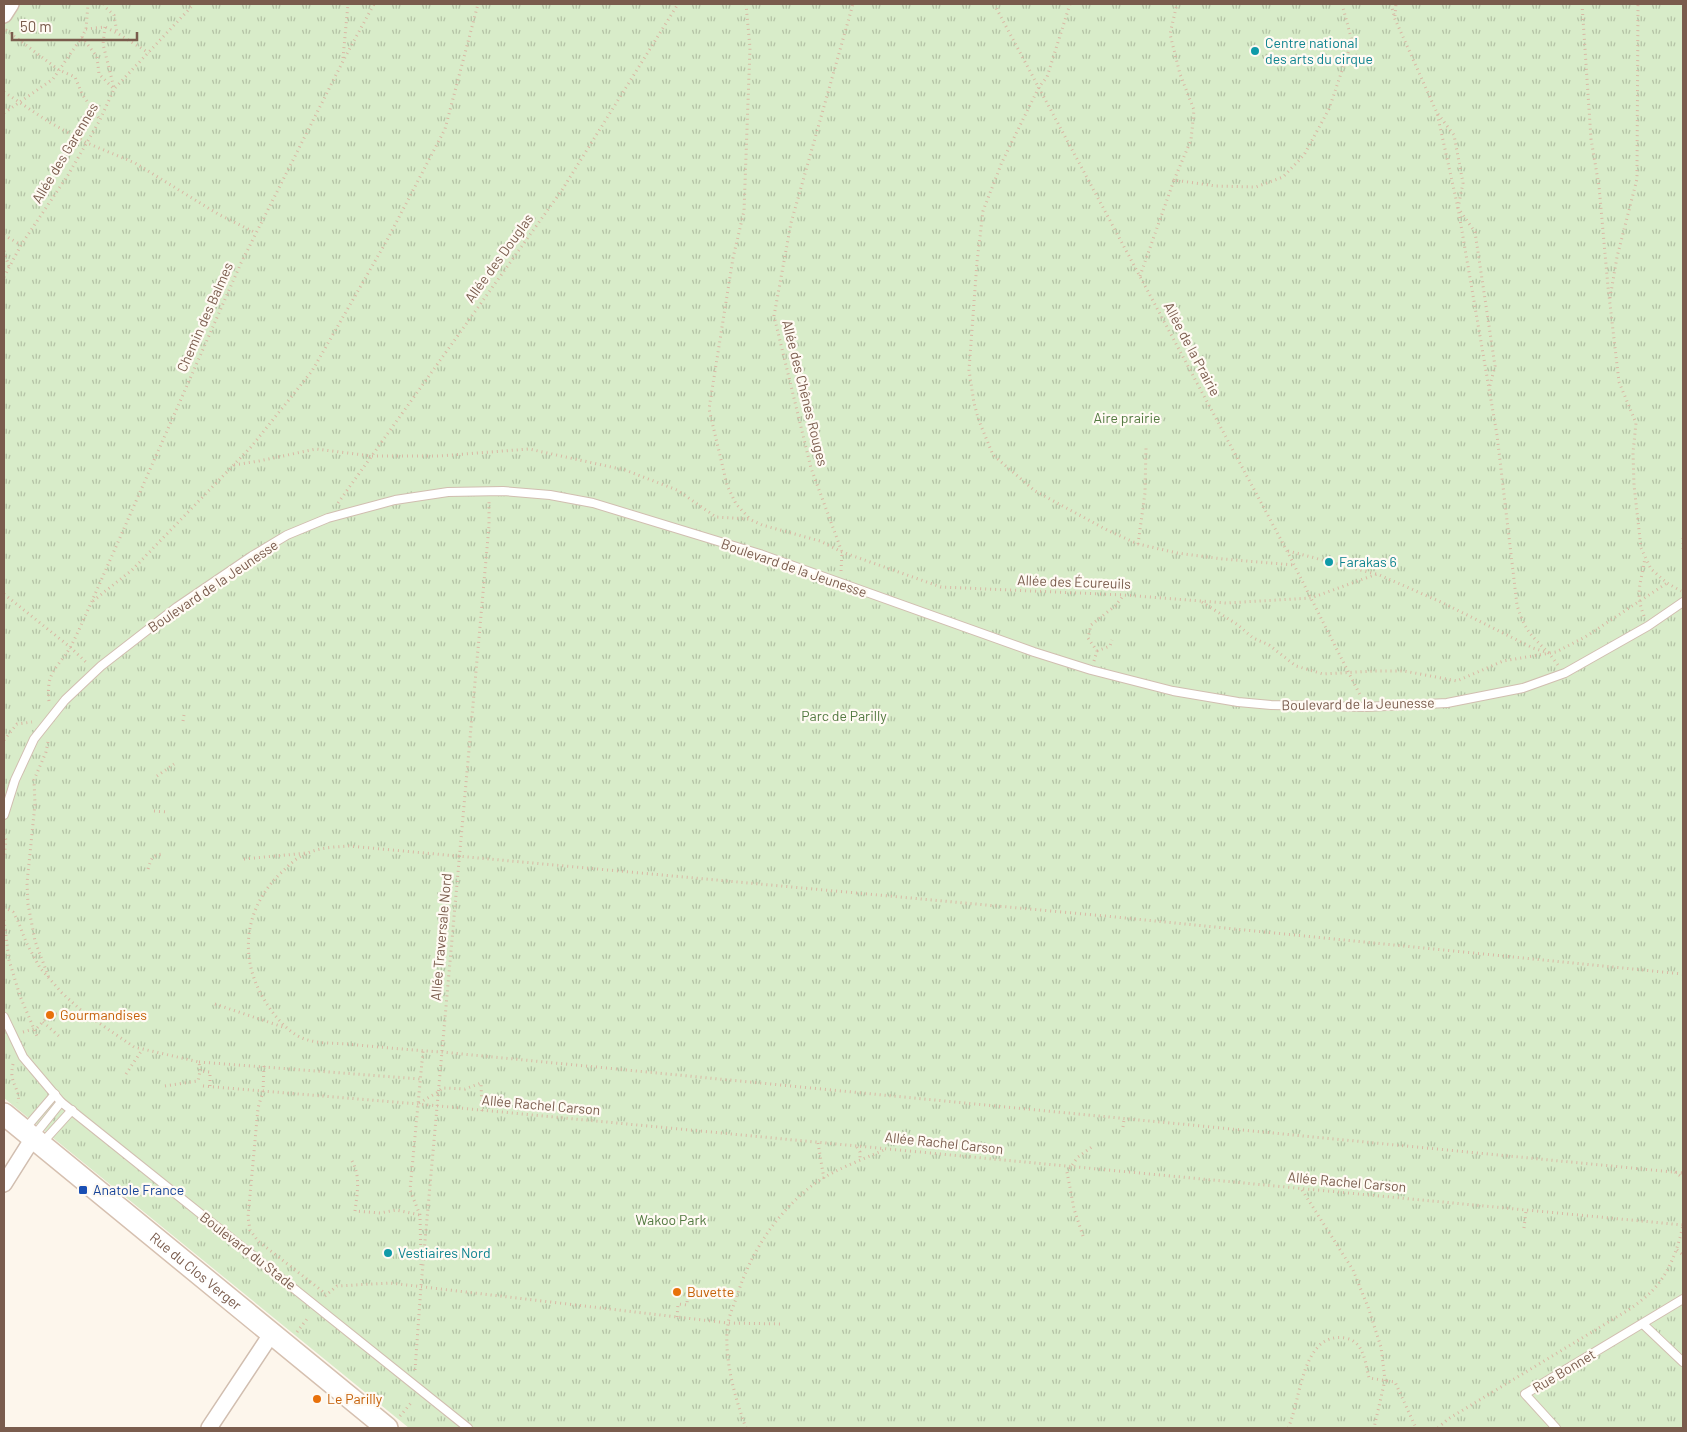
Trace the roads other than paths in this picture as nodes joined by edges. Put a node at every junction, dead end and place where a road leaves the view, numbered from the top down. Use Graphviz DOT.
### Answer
graph roads {
  1 [pos="11,4"];
  2 [pos="4,15"];
  3 [pos="1683,602"];
  4 [pos="4,814"];
  5 [pos="4,1016"];
  6 [pos="55,1094"];
  7 [pos="61,1102"];
  8 [pos="72,1110"];
  9 [pos="6,1115"];
  10 [pos="32,1138"];
  11 [pos="4,1184"];
  12 [pos="1683,1299"];
  13 [pos="1643,1324"];
  14 [pos="272,1333"];
  15 [pos="1683,1362"];
  16 [pos="392,1424"];
  17 [pos="209,1428"];
  18 [pos="468,1428"];
  19 [pos="1556,1428"];
  1 -- 2 [label="street"];
  3 -- 4 [label="lane, Boulevard de la Jeunesse"];
  5 -- 6 [label="lane, Boulevard du Stade"];
  6 -- 7 [label="lane, Boulevard du Stade"];
  6 -- 10 [label="lane"];
  7 -- 8 [label="lane, Boulevard du Stade"];
  7 -- 10 [label="lane"];
  8 -- 10 [label="lane"];
  8 -- 18 [label="lane, Boulevard du Stade"];
  9 -- 10 [label="street, Rue du Clos Verger"];
  10 -- 11 [label="street"];
  10 -- 14 [label="street, Rue du Clos Verger"];
  12 -- 13 [label="lane"];
  13 -- 15 [label="lane"];
  13 -- 19 [label="lane, Rue Bonnet"];
  14 -- 16 [label="street, Rue du Clos Verger"];
  14 -- 17 [label="street"];
}
